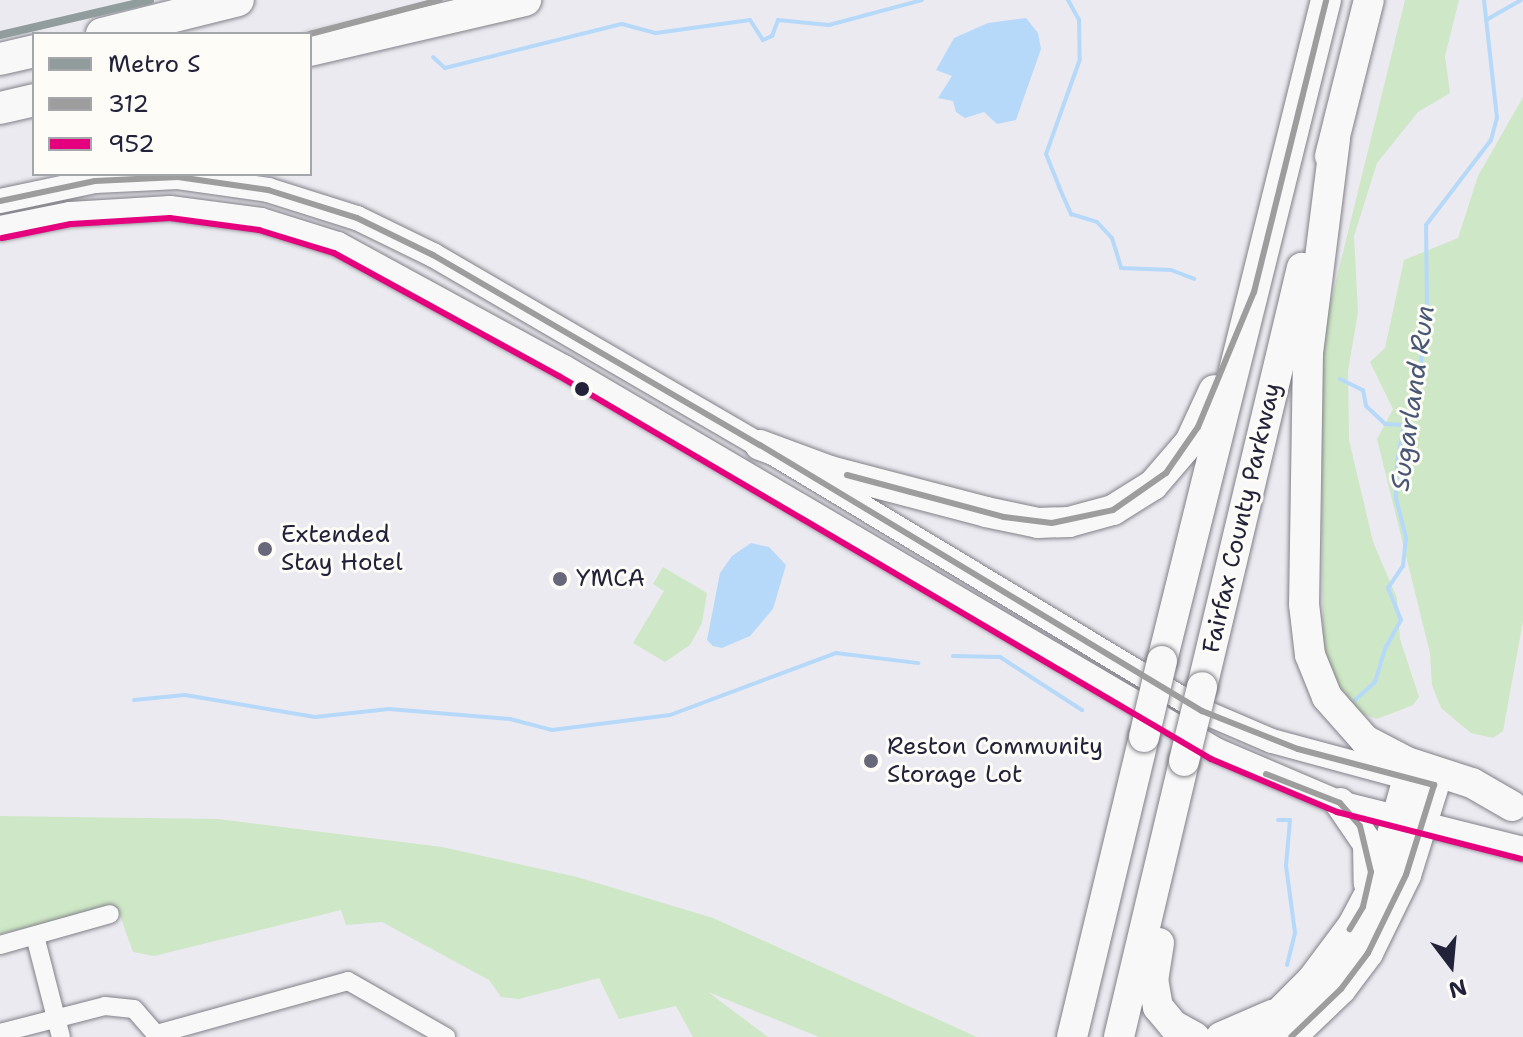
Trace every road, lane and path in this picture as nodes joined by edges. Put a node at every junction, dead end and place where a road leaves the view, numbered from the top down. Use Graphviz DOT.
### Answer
graph roads {
  1 [pos="238,0"];
  2 [pos="440,0"];
  3 [pos="525,0"];
  4 [pos="1326,0"];
  5 [pos="1369,0"];
  6 [pos="110,32"];
  7 [pos="312,33"];
  8 [pos="312,50"];
  9 [pos="32,51"];
  10 [pos="0,59"];
  11 [pos="32,100"];
  12 [pos="0,108"];
  13 [pos="1335,139"];
  14 [pos="0,201"];
  15 [pos="0,228"];
  16 [pos="1254,292"];
  17 [pos="760,445"];
  18 [pos="1189,691"];
  19 [pos="1157,730"];
  20 [pos="1421,782"];
  21 [pos="1340,803"];
  22 [pos="1517,807"];
  23 [pos="1411,821"];
  24 [pos="1166,839"];
  25 [pos="1523,849"];
  26 [pos="1363,907"];
  27 [pos="110,914"];
  28 [pos="35,936"];
  29 [pos="0,945"];
  30 [pos="1287,1006"];
  31 [pos="56,1018"];
  32 [pos="1074,1032"];
  33 [pos="0,1033"];
  34 [pos="158,1036"];
  35 [pos="61,1037"];
  36 [pos="446,1037"];
  37 [pos="1120,1037"];
  38 [pos="1195,1037"];
  39 [pos="1221,1037"];
  40 [pos="1255,1037"];
  41 [pos="1291,1037"];
  1 -- 6 [label="highway"];
  2 -- 7 [label="highway"];
  3 -- 8 [label="highway"];
  4 -- 16 [label="highway, Fairfax County Parkway"];
  5 -- 13 [label="highway, Fairfax County Parkway"];
  9 -- 10 [label="highway"];
  11 -- 12 [label="highway"];
  13 -- 18 [label="highway, Fairfax County Parkway"];
  13 -- 22 [label="highway"];
  14 -- 17 [label="main road"];
  15 -- 19 [label="main road"];
  16 -- 17 [label="highway"];
  16 -- 19 [label="highway, Fairfax County Parkway, bridge"];
  17 -- 18 [label="main road"];
  18 -- 20 [label="main road"];
  18 -- 24 [label="highway, Fairfax County Parkway, bridge"];
  19 -- 21 [label="main road"];
  19 -- 32 [label="highway, Fairfax County Parkway"];
  20 -- 22 [label="main road"];
  20 -- 23 [label="highway"];
  21 -- 23 [label="main road"];
  21 -- 26 [label="highway"];
  23 -- 25 [label="main road"];
  23 -- 26 [label="highway"];
  23 -- 41 [label="highway"];
  24 -- 37 [label="highway, Fairfax County Parkway"];
  24 -- 38 [label="highway"];
  26 -- 30 [label="highway"];
  27 -- 28 [label="street"];
  28 -- 29 [label="street"];
  28 -- 31 [label="street"];
  30 -- 39 [label="highway"];
  30 -- 40 [label="highway"];
  31 -- 33 [label="street"];
  31 -- 34 [label="street"];
  31 -- 35 [label="street"];
  32 -- 37 [label="highway"];
  34 -- 36 [label="street"];
}
